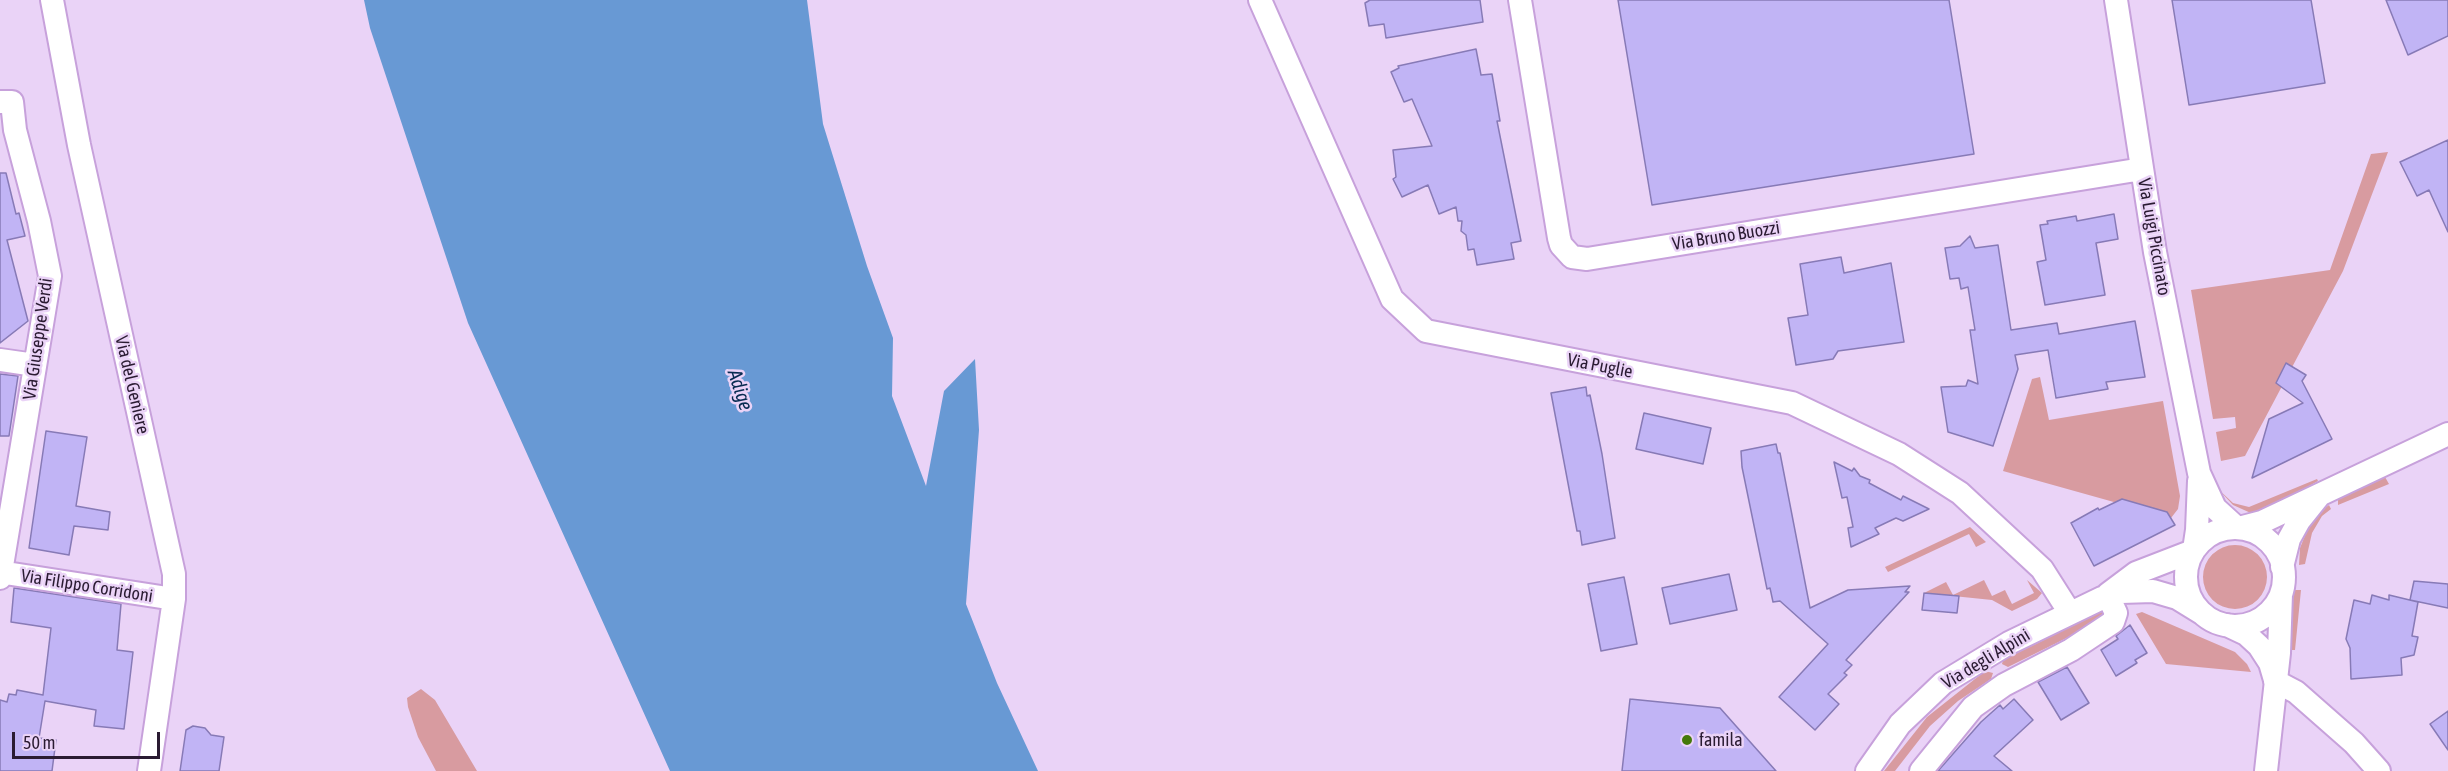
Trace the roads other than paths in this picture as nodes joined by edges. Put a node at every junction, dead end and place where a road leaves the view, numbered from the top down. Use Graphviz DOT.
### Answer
graph roads {
  1 [pos="52,0"];
  2 [pos="1260,0"];
  3 [pos="1520,0"];
  4 [pos="2116,0"];
  5 [pos="6,102"];
  6 [pos="2142,169"];
  7 [pos="0,360"];
  8 [pos="35,365"];
  9 [pos="2448,434"];
  10 [pos="2199,473"];
  11 [pos="2327,490"];
  12 [pos="2238,528"];
  13 [pos="2193,551"];
  14 [pos="0,572"];
  15 [pos="0,578"];
  16 [pos="2282,578"];
  17 [pos="2105,597"];
  18 [pos="174,599"];
  19 [pos="2070,613"];
  20 [pos="2203,614"];
  21 [pos="2227,626"];
  22 [pos="2275,681"];
  23 [pos="149,771"];
  24 [pos="1867,771"];
  25 [pos="1921,771"];
  26 [pos="2266,771"];
  27 [pos="2379,771"];
  1 -- 18 [label="street, Via del Geniere"];
  2 -- 19 [label="street, Via Puglie"];
  3 -- 6 [label="street, Via Bruno Buozzi"];
  4 -- 6 [label="street, Via Luigi Piccinato"];
  5 -- 8 [label="street, Via Giuseppe Verdi"];
  6 -- 10 [label="street, Via Luigi Piccinato"];
  7 -- 8 [label="street"];
  8 -- 14 [label="street, Via Giuseppe Verdi"];
  9 -- 11 [label="street"];
  10 -- 12 [label="street, Via Luigi Piccinato"];
  10 -- 13 [label="street, Via Luigi Piccinato"];
  11 -- 12 [label="street"];
  11 -- 16 [label="street"];
  12 -- 13 [label="street"];
  12 -- 16 [label="street"];
  13 -- 17 [label="street, Via degli Alpini"];
  13 -- 20 [label="street"];
  14 -- 15 [label="street, Via Giuseppe Verdi"];
  14 -- 18 [label="street, Via Filippo Corridoni"];
  16 -- 21 [label="street"];
  16 -- 22 [label="street"];
  17 -- 19 [label="street, Via degli Alpini"];
  17 -- 20 [label="street, Via degli Alpini"];
  17 -- 25 [label="street"];
  18 -- 23 [label="street, Via del Geniere"];
  19 -- 24 [label="street, Via degli Alpini"];
  20 -- 21 [label="street"];
  21 -- 22 [label="street"];
  22 -- 26 [label="street"];
  22 -- 27 [label="street"];
}
